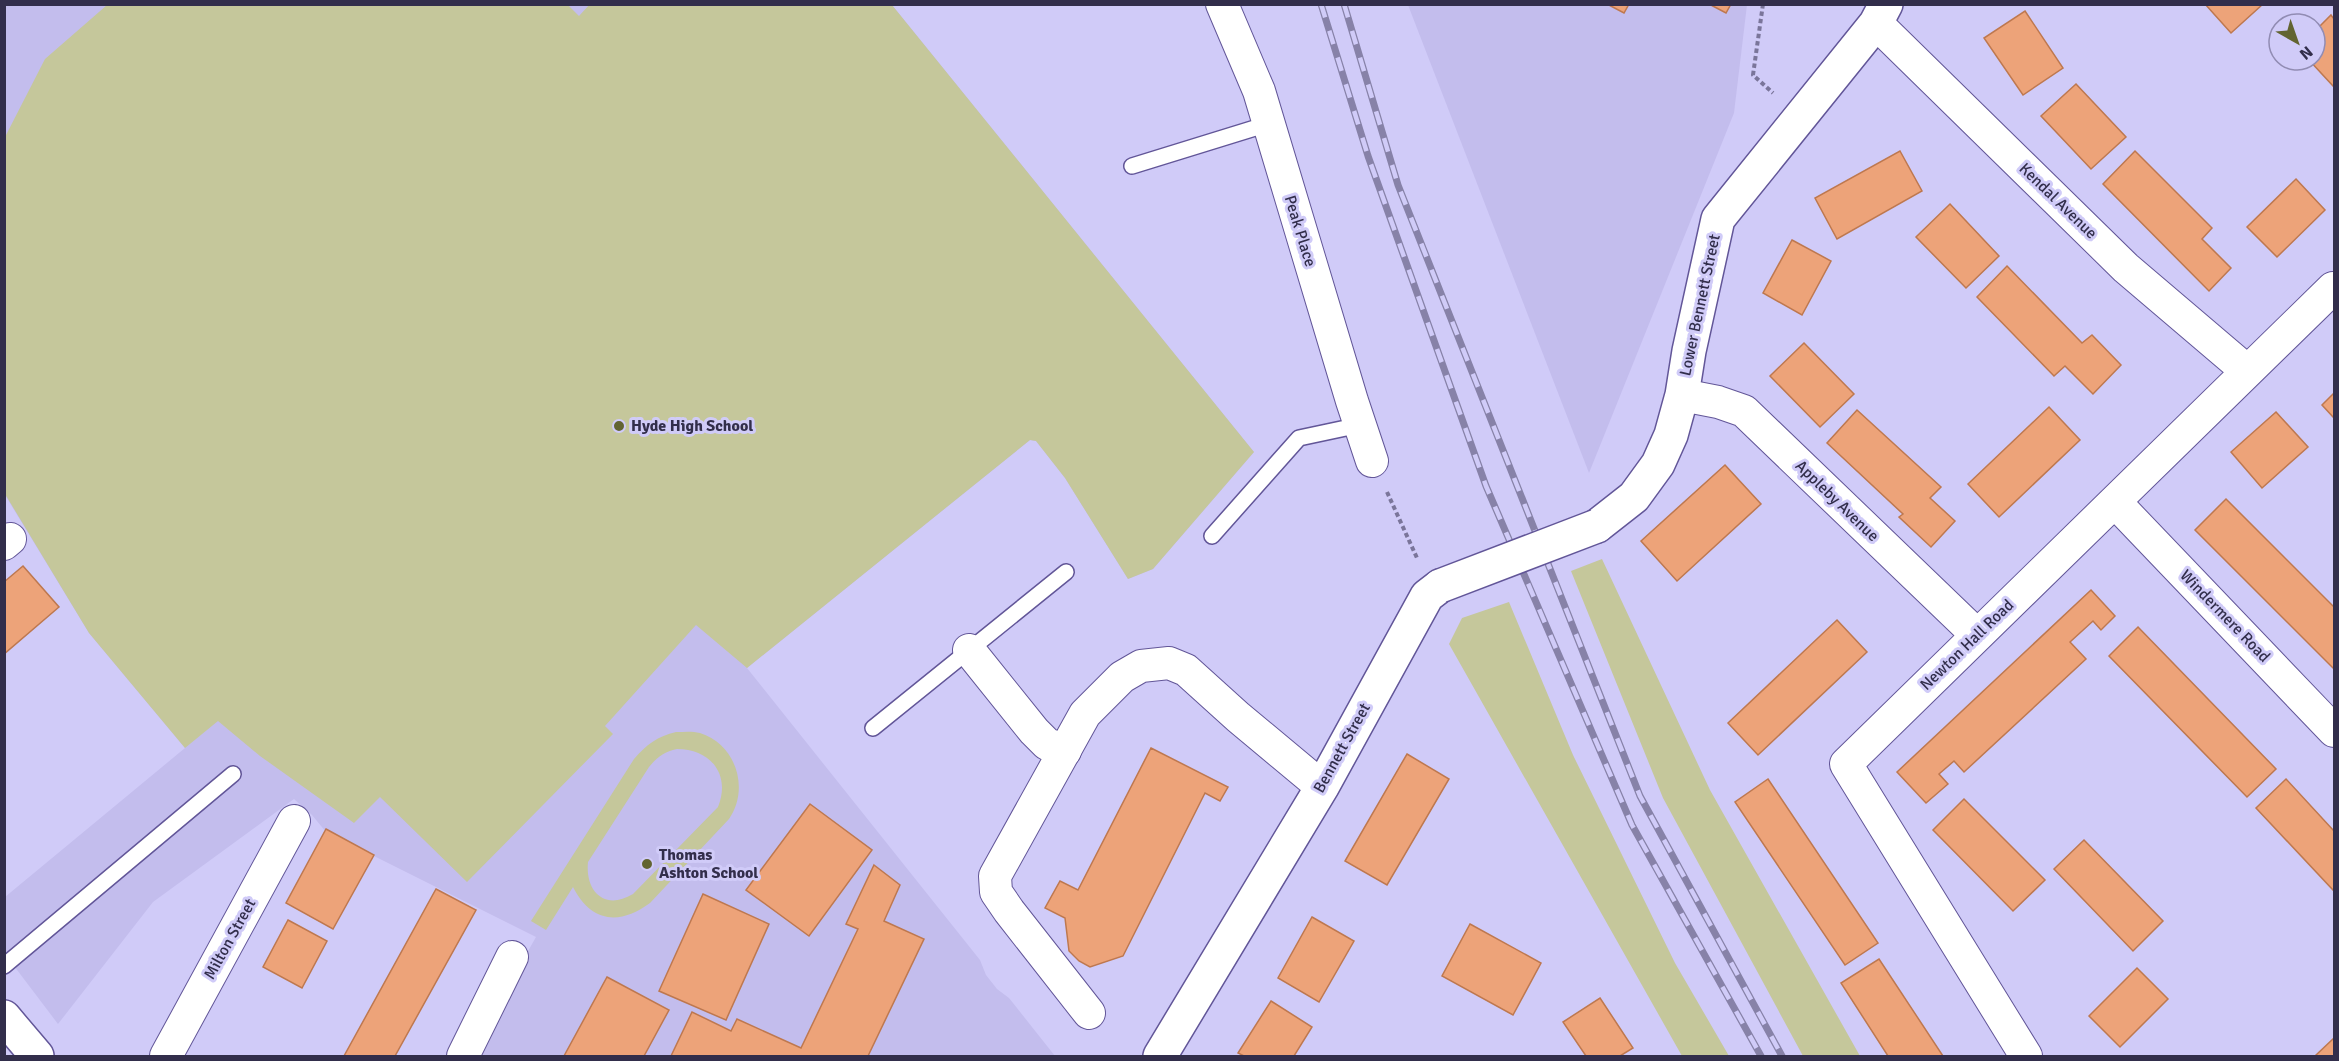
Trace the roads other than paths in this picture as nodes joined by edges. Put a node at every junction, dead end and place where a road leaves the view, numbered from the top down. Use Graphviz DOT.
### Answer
graph roads {
  1 [pos="1222,4"];
  2 [pos="1881,14"];
  3 [pos="1268,124"];
  4 [pos="1132,166"];
  5 [pos="2334,290"];
  6 [pos="2247,371"];
  7 [pos="1682,395"];
  8 [pos="1360,425"];
  9 [pos="1372,461"];
  10 [pos="2115,502"];
  11 [pos="1212,536"];
  12 [pos="1066,572"];
  13 [pos="1437,588"];
  14 [pos="1977,635"];
  15 [pos="969,650"];
  16 [pos="873,728"];
  17 [pos="2334,731"];
  18 [pos="1065,751"];
  19 [pos="233,774"];
  20 [pos="1322,787"];
  21 [pos="294,822"];
  22 [pos="512,957"];
  23 [pos="4,966"];
  24 [pos="1089,1013"];
  25 [pos="4,1017"];
  26 [pos="37,1056"];
  27 [pos="166,1056"];
  28 [pos="463,1056"];
  29 [pos="1160,1056"];
  30 [pos="2026,1056"];
  1 -- 3 [label="street, Peak Place"];
  2 -- 6 [label="street, Kendal Avenue"];
  2 -- 7 [label="street, Lower Bennett Street"];
  3 -- 4 [label="lane"];
  3 -- 8 [label="street, Peak Place"];
  5 -- 6 [label="street, Newton Hall Road"];
  6 -- 10 [label="street, Newton Hall Road"];
  7 -- 13 [label="street, Lower Bennett Street, bridge"];
  7 -- 14 [label="street, Appleby Avenue"];
  8 -- 9 [label="street, Peak Place"];
  8 -- 11 [label="lane"];
  10 -- 14 [label="street, Newton Hall Road"];
  10 -- 17 [label="street, Windermere Road"];
  12 -- 15 [label="lane"];
  13 -- 20 [label="street, Bennett Street"];
  14 -- 30 [label="street, Newton Hall Road"];
  15 -- 16 [label="lane"];
  15 -- 18 [label="street"];
  18 -- 20 [label="street"];
  18 -- 24 [label="street"];
  19 -- 23 [label="lane"];
  20 -- 29 [label="street, Bennett Street"];
  21 -- 27 [label="street, Milton Street"];
  22 -- 28 [label="street"];
  25 -- 26 [label="street"];
}
